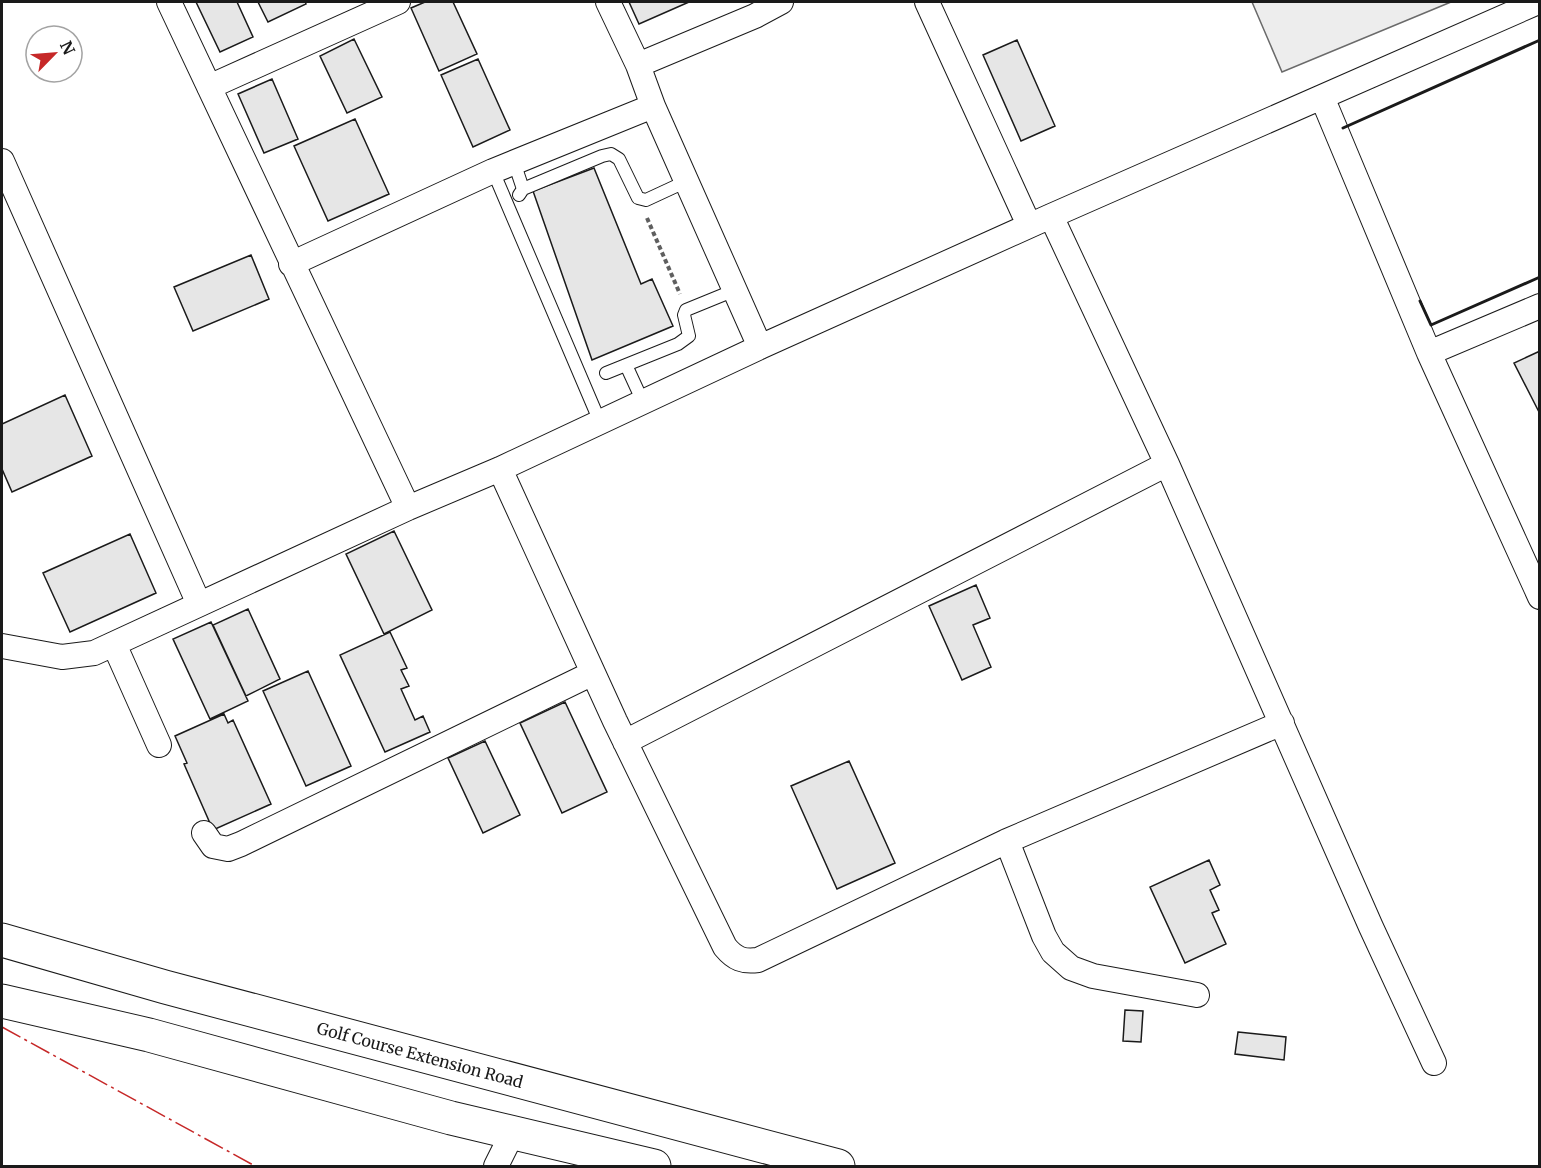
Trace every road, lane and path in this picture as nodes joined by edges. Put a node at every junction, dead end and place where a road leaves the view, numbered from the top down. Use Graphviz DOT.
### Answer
graph roads {
  1 [pos="169,2"];
  2 [pos="398,2"];
  3 [pos="608,2"];
  4 [pos="781,2"];
  5 [pos="927,2"];
  6 [pos="1538,2"];
  7 [pos="638,65"];
  8 [pos="209,87"];
  9 [pos="1322,97"];
  10 [pos="653,106"];
  11 [pos="2,161"];
  12 [pos="504,166"];
  13 [pos="687,181"];
  14 [pos="638,198"];
  15 [pos="1040,221"];
  16 [pos="291,264"];
  17 [pos="735,290"];
  18 [pos="1539,306"];
  19 [pos="687,310"];
  20 [pos="760,347"];
  21 [pos="1430,353"];
  22 [pos="626,365"];
  23 [pos="606,373"];
  24 [pos="643,402"];
  25 [pos="600,422"];
  26 [pos="1167,464"];
  27 [pos="500,469"];
  28 [pos="408,508"];
  29 [pos="1539,597"];
  30 [pos="199,604"];
  31 [pos="114,644"];
  32 [pos="2,646"];
  33 [pos="592,673"];
  34 [pos="1282,723"];
  35 [pos="625,742"];
  36 [pos="159,745"];
  37 [pos="204,833"];
  38 [pos="1007,841"];
  39 [pos="2,940"];
  40 [pos="1197,995"];
  41 [pos="2,1001"];
  42 [pos="1434,1063"];
  43 [pos="513,1132"];
  44 [pos="496,1167"];
  45 [pos="654,1167"];
  46 [pos="838,1167"];
  1 -- 8 [label="street"];
  2 -- 8 [label="street"];
  3 -- 7 [label="street"];
  4 -- 7 [label="street"];
  5 -- 15 [label="street"];
  6 -- 9 [label="street"];
  7 -- 10 [label="street"];
  8 -- 16 [label="street"];
  9 -- 15 [label="street"];
  9 -- 21 [label="street"];
  10 -- 12 [label="street"];
  10 -- 13 [label="street"];
  11 -- 30 [label="street"];
  12 -- 14 [label="lane"];
  12 -- 16 [label="street"];
  12 -- 25 [label="lane"];
  13 -- 14 [label="lane"];
  13 -- 17 [label="street"];
  14 -- 19 [label="path"];
  15 -- 20 [label="street"];
  15 -- 26 [label="street"];
  16 -- 28 [label="street"];
  17 -- 19 [label="lane"];
  17 -- 20 [label="street"];
  18 -- 21 [label="street"];
  19 -- 22 [label="lane"];
  20 -- 24 [label="street"];
  21 -- 29 [label="street"];
  22 -- 23 [label="lane"];
  22 -- 24 [label="lane"];
  24 -- 25 [label="street"];
  25 -- 27 [label="street"];
  26 -- 34 [label="street"];
  26 -- 35 [label="street"];
  27 -- 28 [label="street"];
  27 -- 33 [label="street"];
  28 -- 30 [label="street"];
  30 -- 31 [label="street"];
  31 -- 32 [label="street"];
  31 -- 36 [label="street"];
  33 -- 35 [label="street"];
  33 -- 37 [label="street"];
  34 -- 38 [label="street"];
  34 -- 42 [label="street"];
  35 -- 38 [label="street"];
  38 -- 40 [label="street"];
  39 -- 46 [label="main road, Golf Course Extension Road"];
  41 -- 43 [label="main road"];
  43 -- 44 [label="street"];
  43 -- 45 [label="main road"];
}
